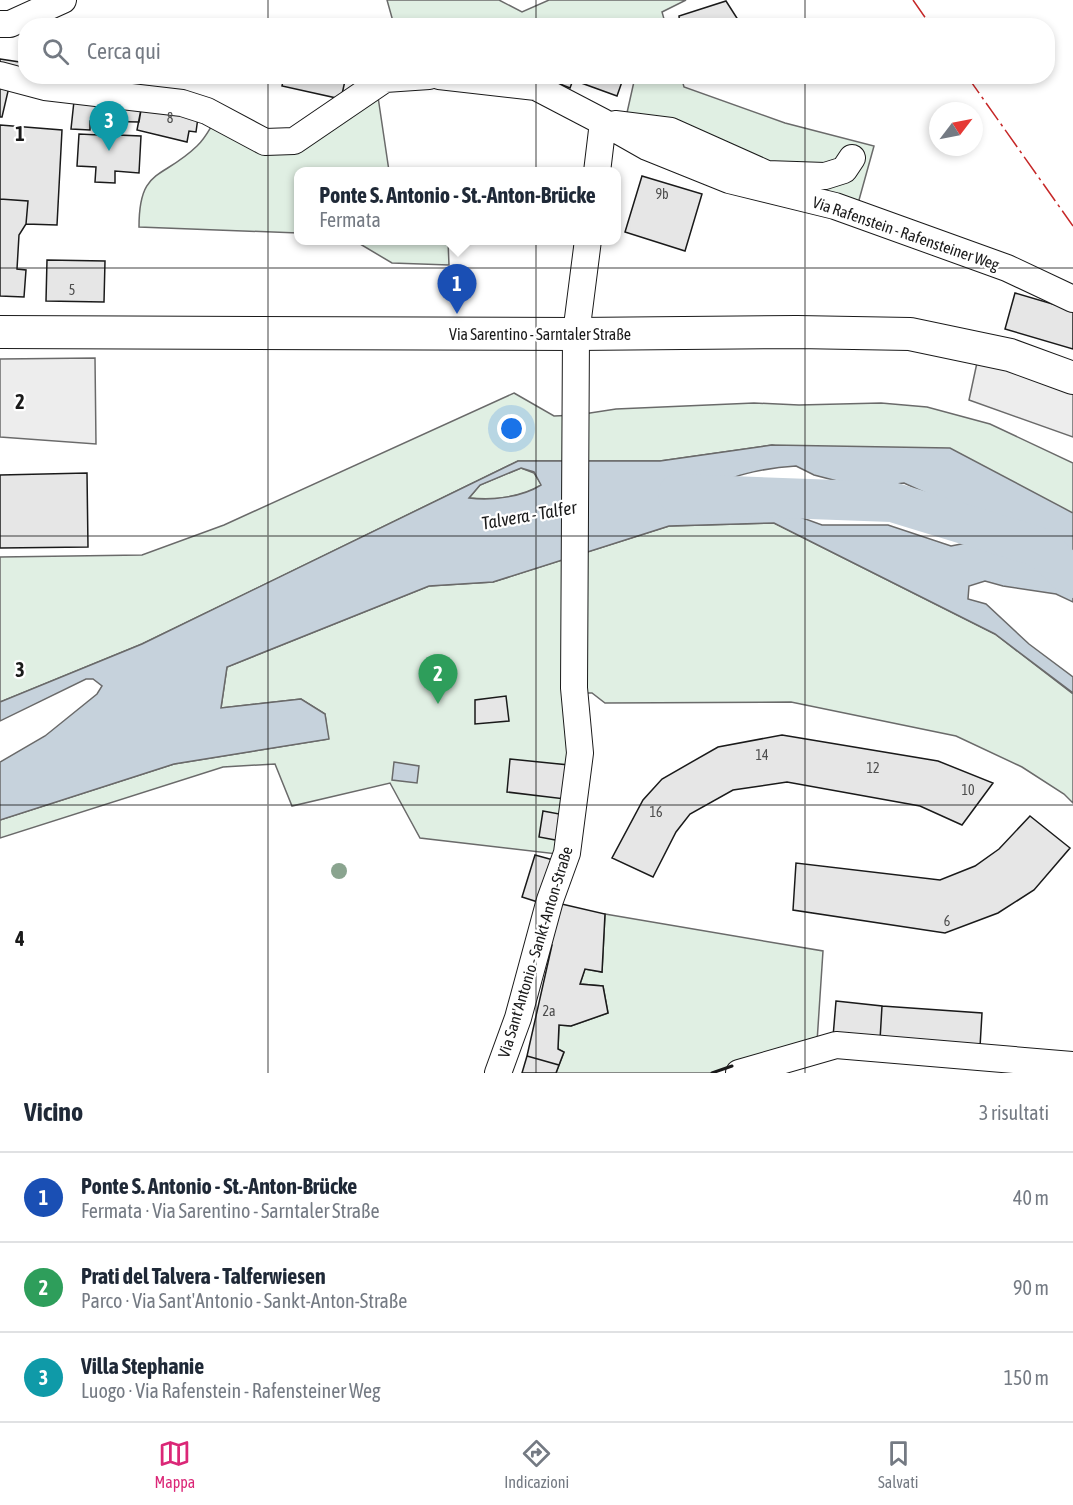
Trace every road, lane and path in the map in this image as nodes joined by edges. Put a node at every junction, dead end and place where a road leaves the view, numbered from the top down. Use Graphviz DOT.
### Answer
graph roads {
  1 [pos="63,0"];
  2 [pos="23,18"];
  3 [pos="18,20"];
  4 [pos="0,24"];
  5 [pos="0,75"];
  6 [pos="18,80"];
  7 [pos="34,84"];
  8 [pos="376,84"];
  9 [pos="510,84"];
  10 [pos="603,122"];
  11 [pos="852,158"];
  12 [pos="597,167"];
  13 [pos="587,245"];
  14 [pos="1073,299"];
  15 [pos="0,332"];
  16 [pos="576,334"];
  17 [pos="1073,378"];
  18 [pos="836,1045"];
  19 [pos="1073,1065"];
  20 [pos="498,1073"];
  21 [pos="739,1073"];
  22 [pos="968,1073"];
  1 -- 2 [label="street"];
  3 -- 4 [label="street"];
  5 -- 6 [label="street"];
  7 -- 8 [label="street"];
  9 -- 10 [label="street, Via Rafenstein - Rafensteiner Weg"];
  10 -- 11 [label="street"];
  10 -- 12 [label="street"];
  10 -- 14 [label="street, Via Rafenstein - Rafensteiner Weg"];
  13 -- 16 [label="street"];
  15 -- 16 [label="main road, Via Sarentino - Sarntaler Straße"];
  16 -- 17 [label="main road, Via Sarentino - Sarntaler Straße"];
  16 -- 20 [label="street, Via Sant'Antonio - Sankt-Anton-Straße"];
  18 -- 19 [label="street"];
  18 -- 21 [label="street"];
  18 -- 22 [label="street"];
}
